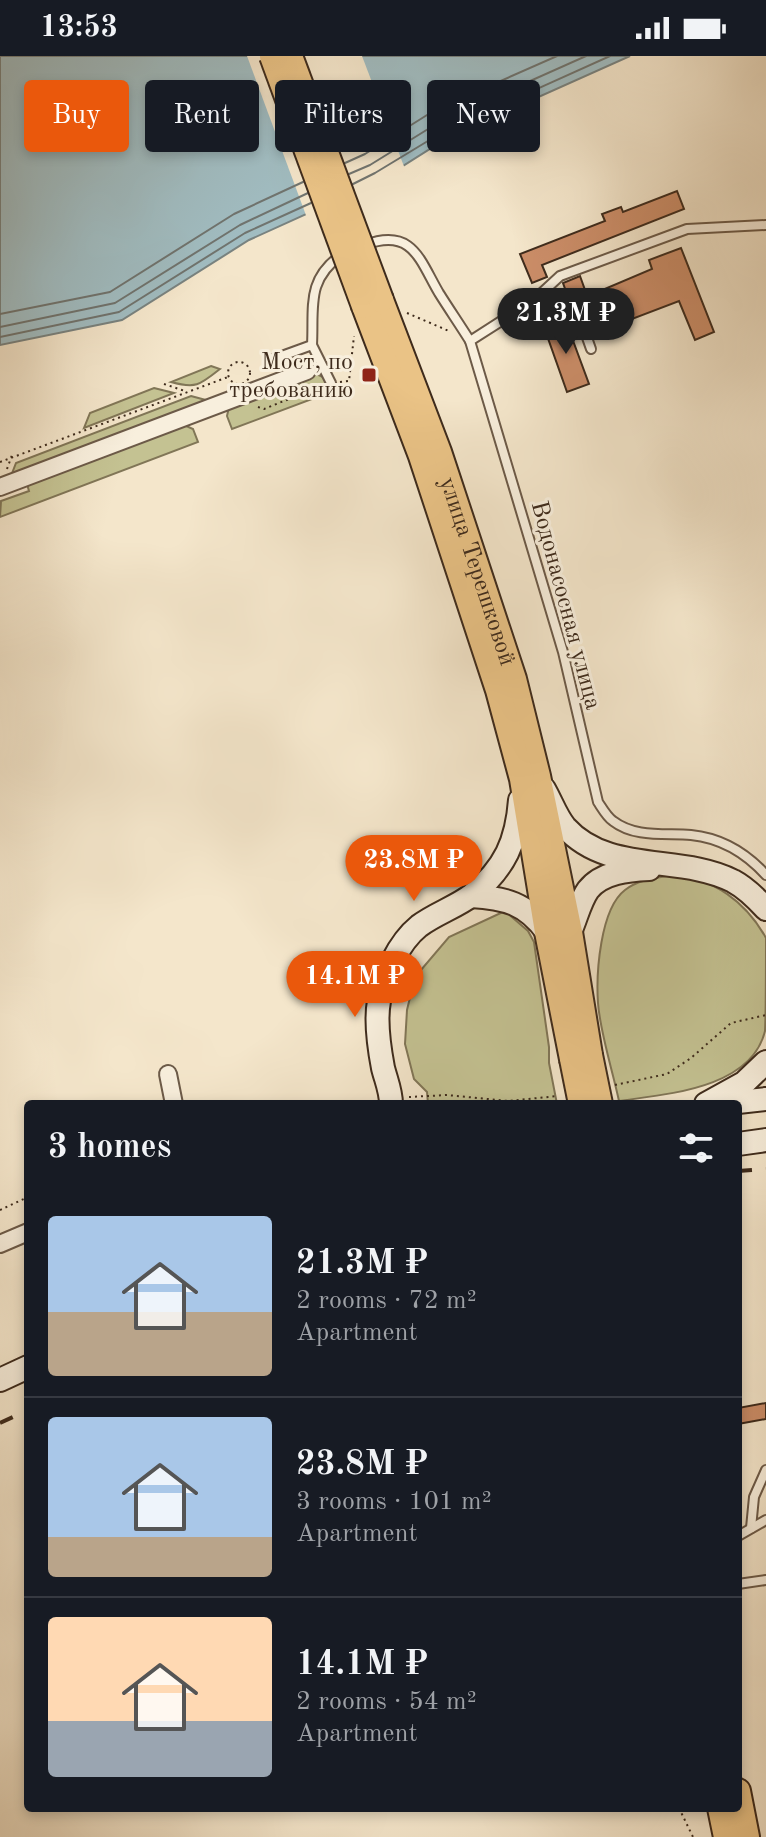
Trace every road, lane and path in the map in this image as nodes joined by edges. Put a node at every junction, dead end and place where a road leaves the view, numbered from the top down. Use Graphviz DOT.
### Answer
graph roads {
  1 [pos="272,56"];
  2 [pos="290,56"];
  3 [pos="766,225"];
  4 [pos="534,300"];
  5 [pos="377,306"];
  6 [pos="354,336"];
  7 [pos="470,341"];
  8 [pos="312,345"];
  9 [pos="591,349"];
  10 [pos="268,361"];
  11 [pos="307,371"];
  12 [pos="228,377"];
  13 [pos="349,381"];
  14 [pos="331,383"];
  15 [pos="0,462"];
  16 [pos="0,487"];
  17 [pos="530,777"];
  18 [pos="682,867"];
  19 [pos="766,875"];
  20 [pos="471,896"];
  21 [pos="766,909"];
  22 [pos="558,932"];
  23 [pos="581,1057"];
  24 [pos="766,1062"];
  25 [pos="168,1074"];
  26 [pos="390,1099"];
  27 [pos="766,1099"];
  28 [pos="173,1100"];
  29 [pos="581,1100"];
  30 [pos="598,1100"];
  31 [pos="713,1100"];
  32 [pos="742,1102"];
  33 [pos="766,1140"];
  34 [pos="742,1143"];
  35 [pos="24,1199"];
  36 [pos="0,1210"];
  37 [pos="24,1234"];
  38 [pos="0,1244"];
  39 [pos="24,1357"];
  40 [pos="0,1368"];
  41 [pos="24,1369"];
  42 [pos="0,1380"];
  43 [pos="766,1470"];
  44 [pos="766,1520"];
  45 [pos="751,1528"];
  46 [pos="742,1534"];
  47 [pos="766,1580"];
  48 [pos="742,1583"];
  49 [pos="742,1811"];
  50 [pos="681,1812"];
  51 [pos="721,1812"];
  52 [pos="693,1837"];
  53 [pos="726,1837"];
  54 [pos="747,1837"];
  1 -- 5 [label="main road, улица Терешковой, bridge"];
  2 -- 5 [label="main road, улица Терешковой, bridge"];
  3 -- 4 [label="lane"];
  4 -- 7 [label="lane"];
  4 -- 9 [label="lane"];
  5 -- 7 [label="path"];
  5 -- 17 [label="main road, улица Терешковой"];
  6 -- 13 [label="path"];
  7 -- 8 [label="lane, Водонасосная улица"];
  7 -- 19 [label="lane, Водонасосная улица"];
  8 -- 10 [label="lane"];
  8 -- 14 [label="lane"];
  11 -- 16 [label="street"];
  12 -- 12 [label="path"];
  12 -- 15 [label="path"];
  17 -- 18 [label="main road"];
  17 -- 20 [label="main road"];
  17 -- 22 [label="main road, улица Терешковой"];
  18 -- 21 [label="main road"];
  18 -- 22 [label="main road"];
  20 -- 22 [label="main road"];
  20 -- 26 [label="main road"];
  22 -- 23 [label="main road, улица Терешковой"];
  23 -- 29 [label="main road, улица Терешковой, bridge"];
  23 -- 30 [label="main road, улица Терешковой, bridge"];
  24 -- 31 [label="main road"];
  25 -- 28 [label="street"];
  27 -- 32 [label="main road"];
  33 -- 34 [label="main road"];
  35 -- 36 [label="path"];
  37 -- 38 [label="street"];
  39 -- 40 [label="main road"];
  41 -- 42 [label="main road"];
  43 -- 45 [label="lane"];
  44 -- 45 [label="lane"];
  45 -- 46 [label="lane"];
  47 -- 48 [label="lane"];
  49 -- 54 [label="main road"];
  50 -- 52 [label="path"];
  51 -- 53 [label="main road"];
}
